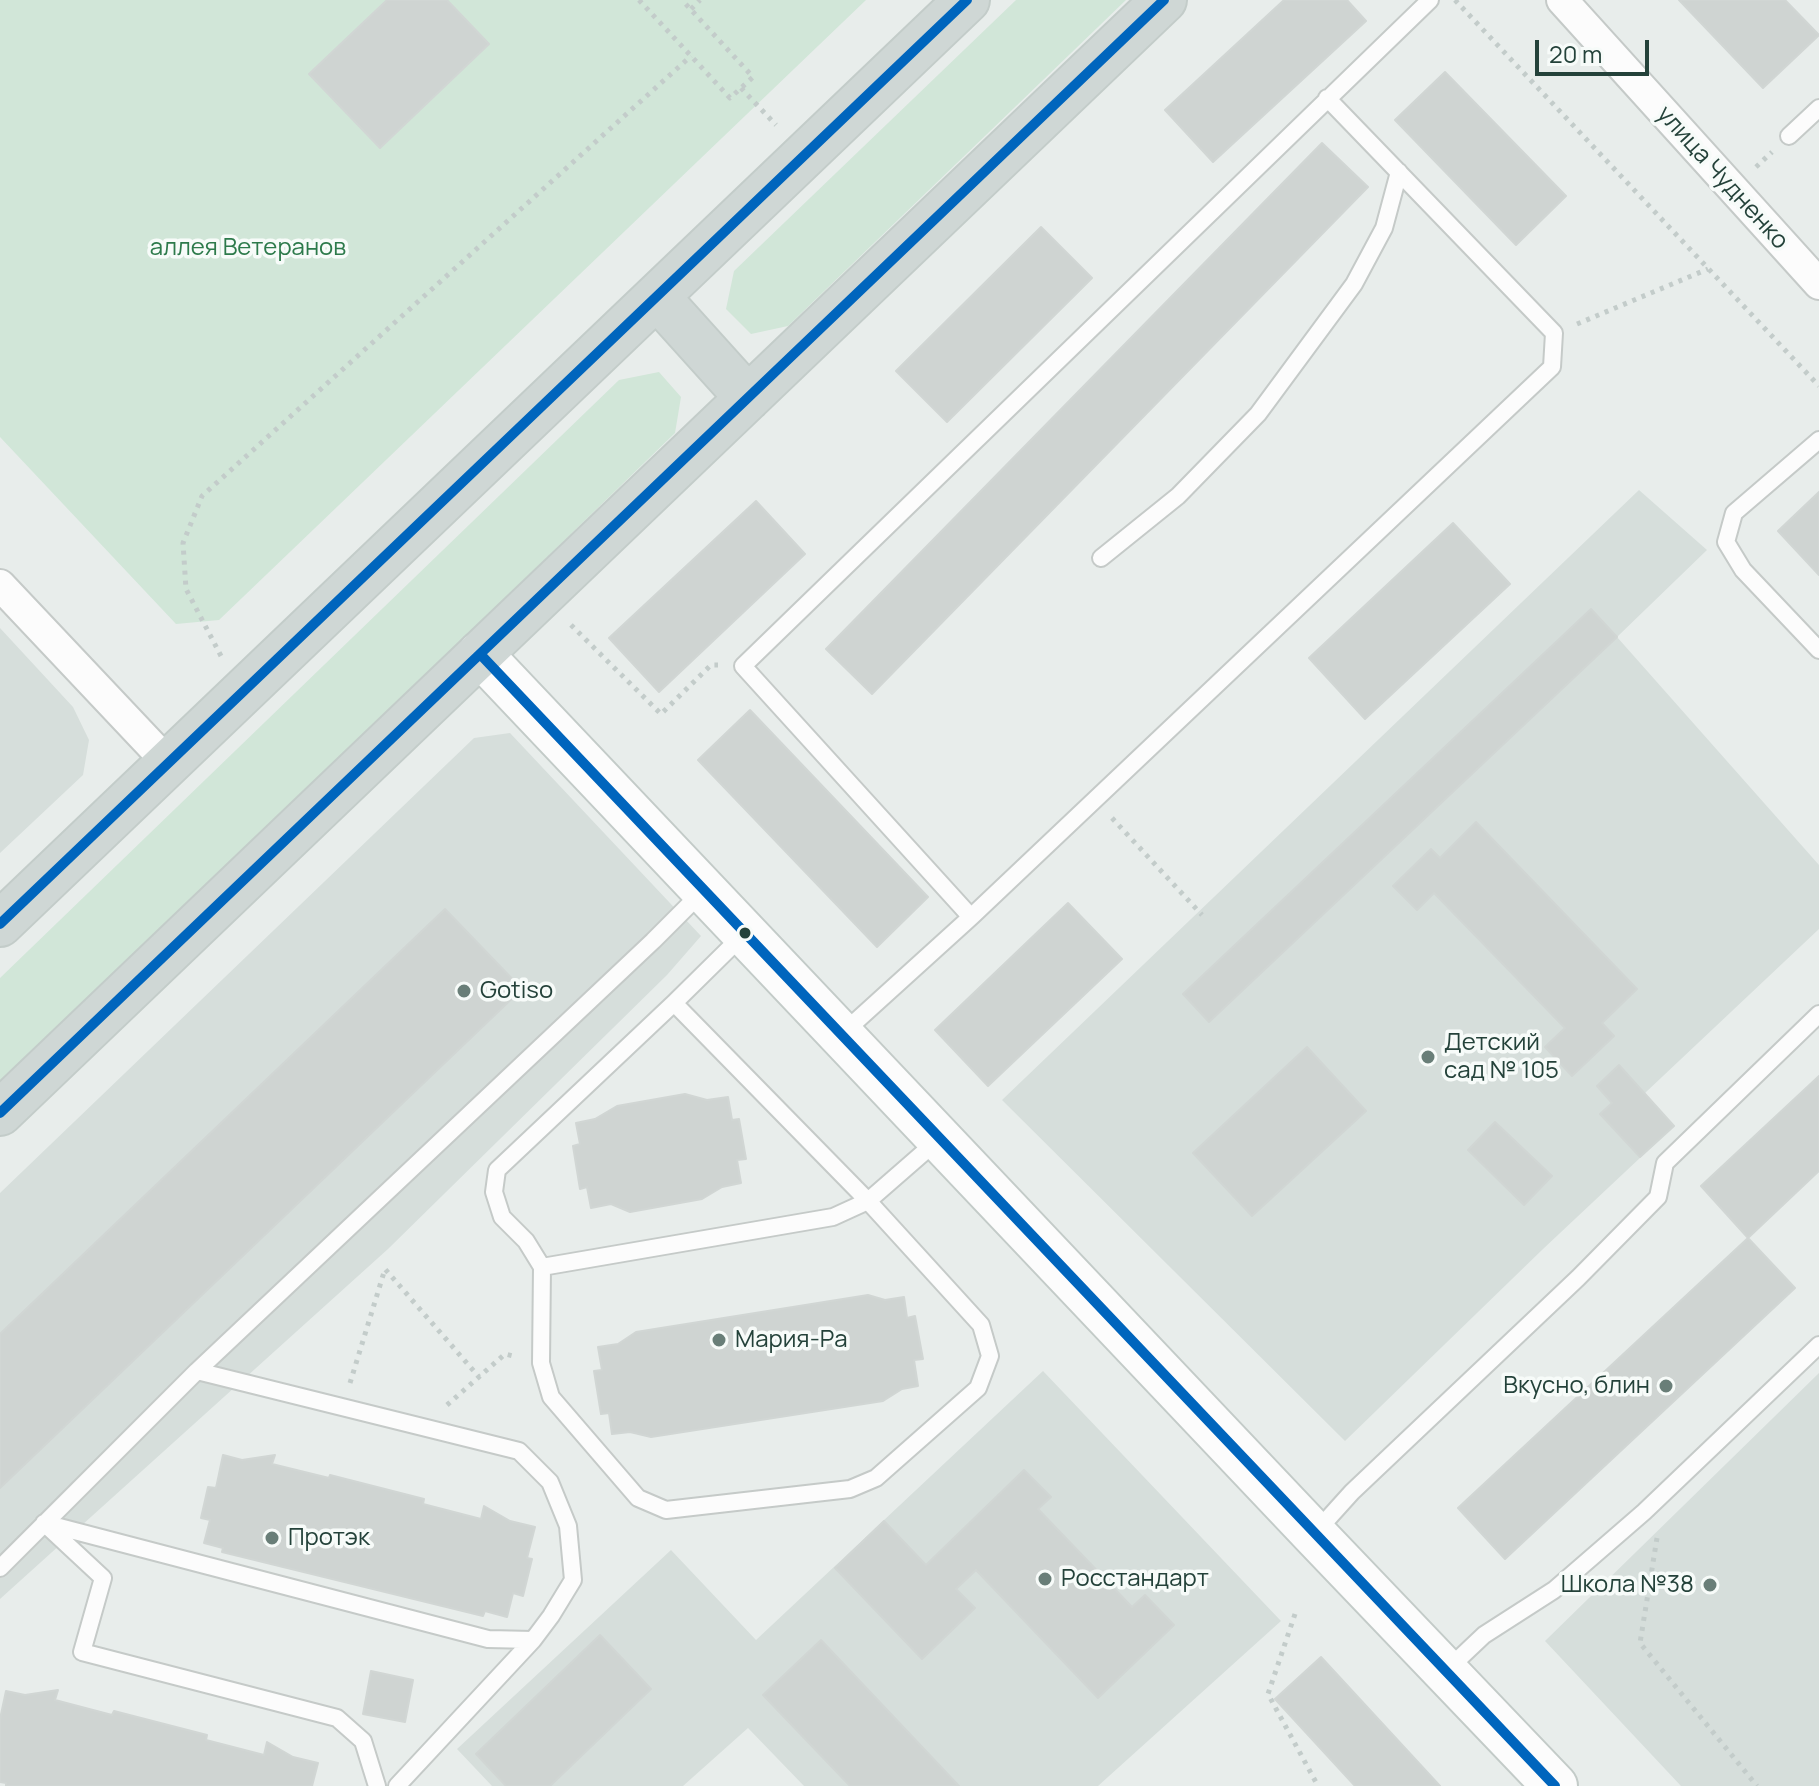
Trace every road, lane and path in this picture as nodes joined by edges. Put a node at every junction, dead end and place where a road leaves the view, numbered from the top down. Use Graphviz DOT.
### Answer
graph roads {
  1 [pos="639,0"];
  2 [pos="682,0"];
  3 [pos="700,0"];
  4 [pos="967,0"];
  5 [pos="1164,0"];
  6 [pos="1430,0"];
  7 [pos="1455,0"];
  8 [pos="1562,0"];
  9 [pos="691,9"];
  10 [pos="691,56"];
  11 [pos="741,88"];
  12 [pos="1327,98"];
  13 [pos="1819,108"];
  14 [pos="776,126"];
  15 [pos="1789,136"];
  16 [pos="1399,172"];
  17 [pos="1732,189"];
  18 [pos="1708,269"];
  19 [pos="1819,284"];
  20 [pos="657,297"];
  21 [pos="1554,333"];
  22 [pos="1819,386"];
  23 [pos="748,398"];
  24 [pos="1819,440"];
  25 [pos="1101,558"];
  26 [pos="0,585"];
  27 [pos="571,625"];
  28 [pos="1819,650"];
  29 [pos="480,654"];
  30 [pos="222,657"];
  31 [pos="743,666"];
  32 [pos="169,764"];
  33 [pos="1095,800"];
  34 [pos="704,889"];
  35 [pos="1202,915"];
  36 [pos="971,917"];
  37 [pos="0,924"];
  38 [pos="745,933"];
  39 [pos="674,1003"];
  40 [pos="1819,1014"];
  41 [pos="841,1034"];
  42 [pos="0,1113"];
  43 [pos="940,1138"];
  44 [pos="868,1201"];
  45 [pos="542,1267"];
  46 [pos="1819,1345"];
  47 [pos="505,1354"];
  48 [pos="197,1371"];
  49 [pos="479,1377"];
  50 [pos="342,1407"];
  51 [pos="423,1427"];
  52 [pos="1644,1512"];
  53 [pos="44,1523"];
  54 [pos="1314,1534"];
  55 [pos="0,1568"];
  56 [pos="1295,1614"];
  57 [pos="533,1640"];
  58 [pos="1446,1671"];
  59 [pos="377,1786"];
  60 [pos="397,1786"];
  61 [pos="1318,1786"];
  62 [pos="1555,1786"];
  63 [pos="1757,1786"];
  1 -- 10 [label="path"];
  2 -- 9 [label="path"];
  3 -- 9 [label="path"];
  4 -- 20 [label="main road"];
  5 -- 23 [label="main road"];
  6 -- 12 [label="lane"];
  7 -- 18 [label="path"];
  8 -- 17 [label="street, улица Чудненко"];
  9 -- 11 [label="path"];
  10 -- 11 [label="path"];
  10 -- 30 [label="path"];
  11 -- 14 [label="path"];
  12 -- 16 [label="lane"];
  12 -- 31 [label="lane"];
  13 -- 15 [label="lane"];
  15 -- 17 [label="path"];
  16 -- 21 [label="lane"];
  16 -- 25 [label="lane"];
  17 -- 19 [label="street, улица Чудненко"];
  18 -- 21 [label="path"];
  18 -- 22 [label="path"];
  20 -- 23 [label="main road"];
  20 -- 32 [label="main road"];
  21 -- 33 [label="lane"];
  23 -- 29 [label="main road"];
  24 -- 28 [label="lane"];
  26 -- 32 [label="street"];
  27 -- 31 [label="path"];
  29 -- 34 [label="street"];
  29 -- 42 [label="main road"];
  31 -- 36 [label="lane"];
  32 -- 37 [label="main road"];
  33 -- 35 [label="path"];
  33 -- 36 [label="lane"];
  34 -- 38 [label="street"];
  34 -- 48 [label="lane"];
  36 -- 41 [label="lane"];
  38 -- 39 [label="lane"];
  38 -- 41 [label="street"];
  39 -- 44 [label="lane"];
  39 -- 45 [label="lane"];
  40 -- 54 [label="lane"];
  41 -- 43 [label="street"];
  43 -- 44 [label="lane"];
  43 -- 54 [label="street"];
  44 -- 45 [label="lane"];
  44 -- 45 [label="lane"];
  46 -- 52 [label="lane"];
  47 -- 49 [label="path"];
  48 -- 50 [label="lane"];
  48 -- 53 [label="lane"];
  49 -- 50 [label="path"];
  49 -- 51 [label="path"];
  50 -- 51 [label="lane"];
  51 -- 57 [label="lane"];
  52 -- 58 [label="lane"];
  52 -- 63 [label="path"];
  53 -- 55 [label="lane"];
  53 -- 57 [label="lane"];
  53 -- 59 [label="lane"];
  54 -- 58 [label="street"];
  56 -- 61 [label="path"];
  57 -- 60 [label="lane"];
  58 -- 62 [label="street"];
}
